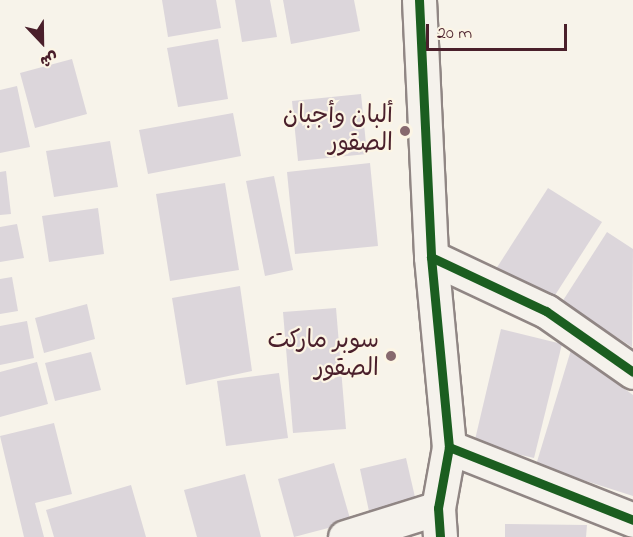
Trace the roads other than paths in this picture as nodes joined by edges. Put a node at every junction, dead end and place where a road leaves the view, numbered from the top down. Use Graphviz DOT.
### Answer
graph roads {
  1 [pos="419,0"];
  2 [pos="431,257"];
  3 [pos="633,372"];
  4 [pos="449,447"];
  5 [pos="633,520"];
  6 [pos="439,522"];
  7 [pos="345,537"];
  1 -- 2 [label="street"];
  2 -- 3 [label="street"];
  2 -- 4 [label="street"];
  4 -- 5 [label="street"];
  4 -- 6 [label="street"];
  6 -- 7 [label="street"];
}
